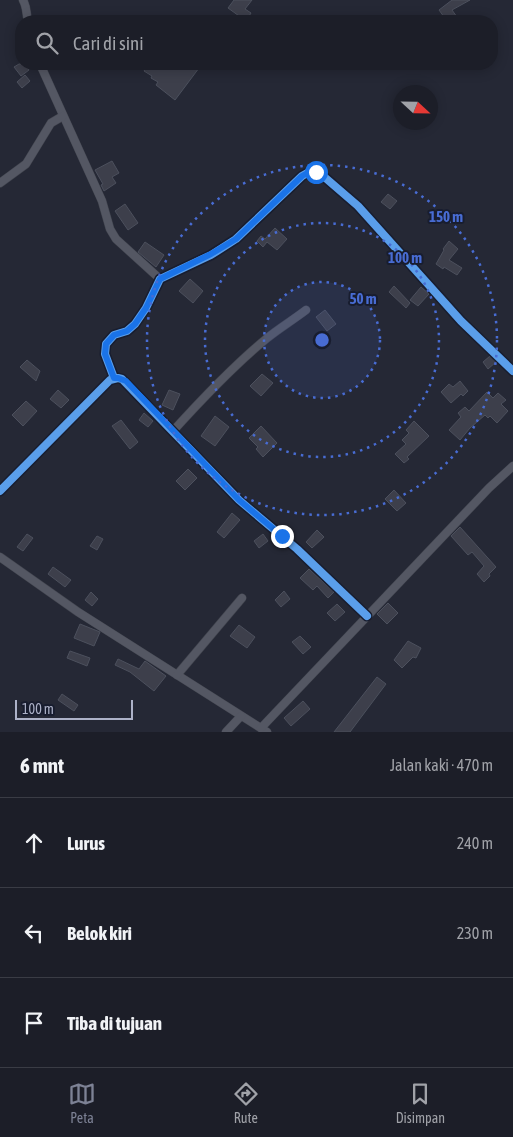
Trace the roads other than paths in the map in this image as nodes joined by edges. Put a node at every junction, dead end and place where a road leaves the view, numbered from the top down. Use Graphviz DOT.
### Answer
graph roads {
  1 [pos="23,0"];
  2 [pos="26,15"];
  3 [pos="43,70"];
  4 [pos="63,116"];
  5 [pos="0,183"];
  6 [pos="160,279"];
  7 [pos="306,310"];
  8 [pos="513,371"];
  9 [pos="114,378"];
  10 [pos="173,431"];
  11 [pos="513,466"];
  12 [pos="0,491"];
  13 [pos="0,557"];
  14 [pos="242,598"];
  15 [pos="367,616"];
  16 [pos="177,675"];
  17 [pos="241,716"];
  18 [pos="264,730"];
  19 [pos="226,732"];
  1 -- 2 [label="street"];
  3 -- 4 [label="street"];
  4 -- 5 [label="street"];
  4 -- 6 [label="street"];
  6 -- 8 [label="street"];
  6 -- 9 [label="street"];
  7 -- 10 [label="street"];
  9 -- 10 [label="street"];
  9 -- 12 [label="street"];
  10 -- 15 [label="street"];
  11 -- 15 [label="street"];
  13 -- 16 [label="street"];
  14 -- 16 [label="street"];
  15 -- 18 [label="street"];
  16 -- 17 [label="street"];
  17 -- 18 [label="street"];
  17 -- 19 [label="street"];
}
